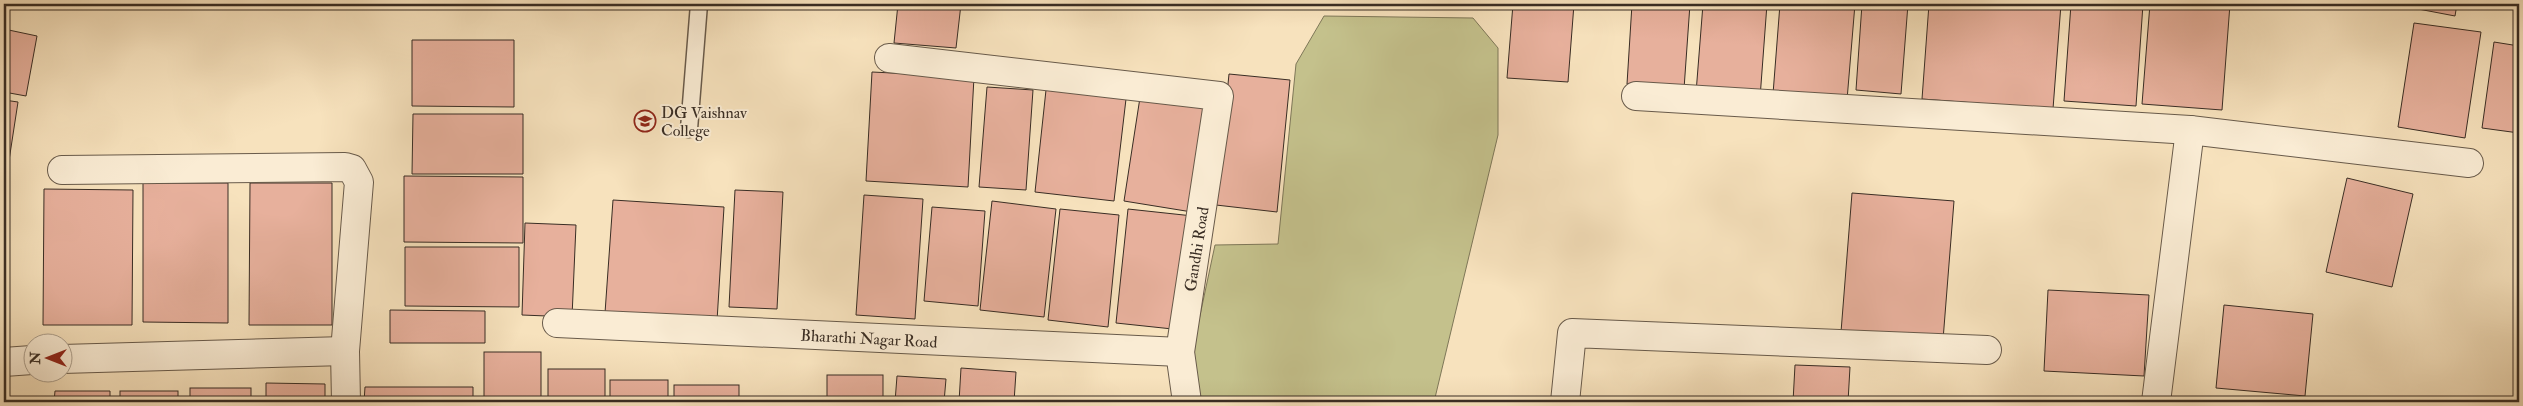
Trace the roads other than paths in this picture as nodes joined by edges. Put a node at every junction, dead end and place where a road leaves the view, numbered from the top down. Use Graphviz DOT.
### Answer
graph roads {
  1 [pos="699,4"];
  2 [pos="889,58"];
  3 [pos="1636,96"];
  4 [pos="689,129"];
  5 [pos="2190,130"];
  6 [pos="2469,163"];
  7 [pos="62,170"];
  8 [pos="558,323"];
  9 [pos="346,350"];
  10 [pos="1987,350"];
  11 [pos="1180,352"];
  12 [pos="72,359"];
  13 [pos="22,361"];
  14 [pos="4,362"];
  15 [pos="346,402"];
  16 [pos="1187,402"];
  17 [pos="1565,402"];
  18 [pos="2156,402"];
  1 -- 4 [label="lane"];
  2 -- 11 [label="street, Gandhi Road"];
  3 -- 5 [label="street"];
  5 -- 6 [label="street"];
  5 -- 18 [label="street"];
  7 -- 9 [label="street"];
  8 -- 11 [label="street, Bharathi Nagar Road"];
  9 -- 12 [label="street"];
  9 -- 15 [label="street"];
  10 -- 17 [label="street"];
  11 -- 16 [label="street, Gandhi Road"];
  13 -- 14 [label="street"];
}
